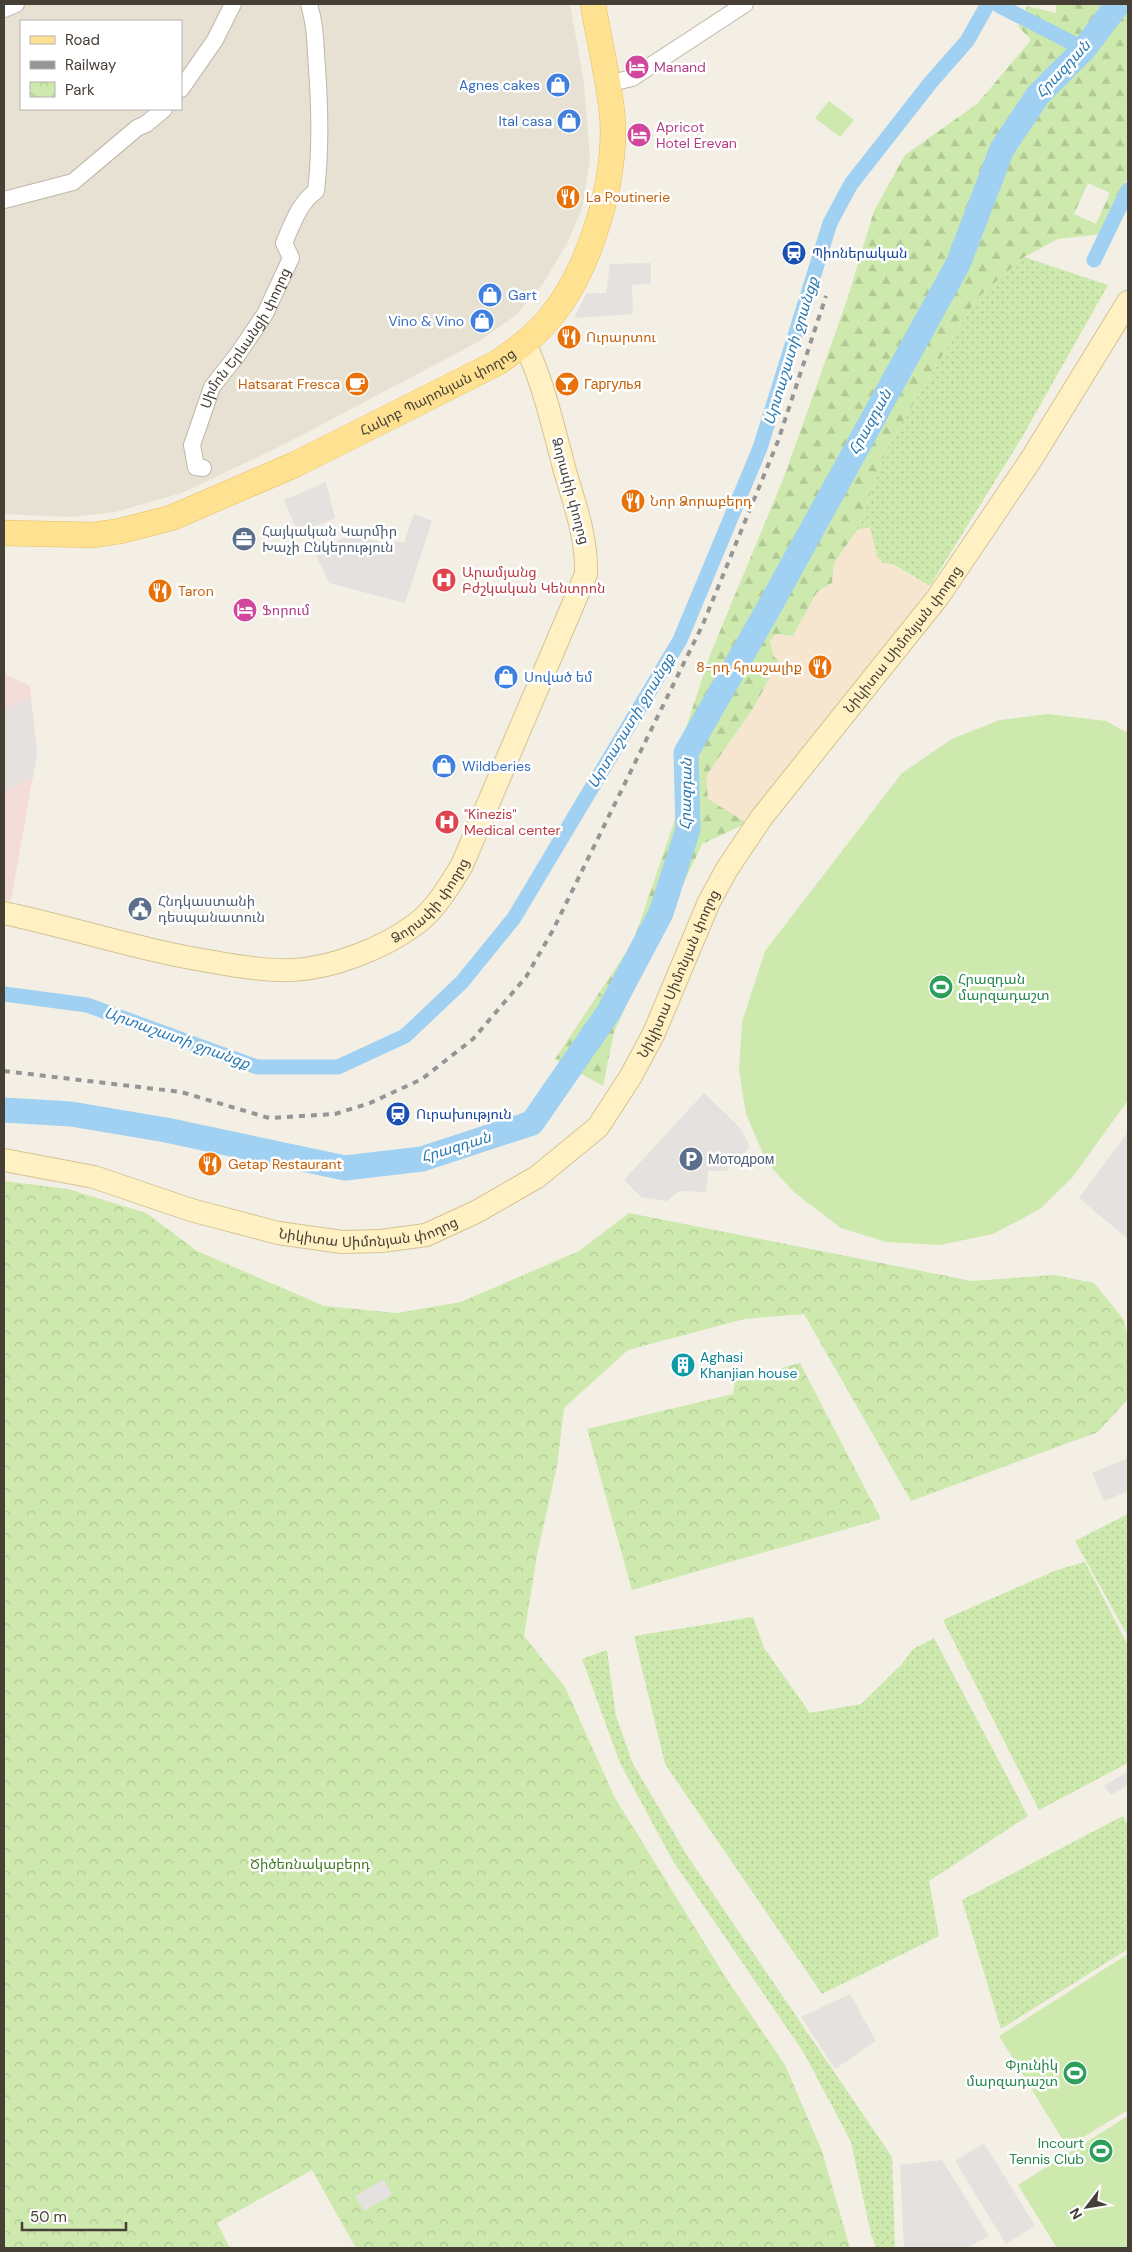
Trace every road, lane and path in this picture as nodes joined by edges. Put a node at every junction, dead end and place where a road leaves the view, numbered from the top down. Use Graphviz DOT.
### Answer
graph roads {
  1 [pos="16,4"];
  2 [pos="233,4"];
  3 [pos="309,4"];
  4 [pos="580,4"];
  5 [pos="592,4"];
  6 [pos="745,4"];
  7 [pos="4,9"];
  8 [pos="608,84"];
  9 [pos="182,88"];
  10 [pos="163,110"];
  11 [pos="4,200"];
  12 [pos="1128,302"];
  13 [pos="525,344"];
  14 [pos="203,468"];
  15 [pos="4,526"];
  16 [pos="4,533"];
  17 [pos="8,914"];
  18 [pos="4,1160"];
  1 -- 7 [label="street"];
  2 -- 9 [label="street"];
  3 -- 14 [label="street, Սիմոն Երևանցի փողոց"];
  4 -- 15 [label="main road, Հակոբ Պարոնյան փողոց"];
  5 -- 8 [label="main road, Հակոբ Պարոնյան փողոց"];
  6 -- 8 [label="street"];
  8 -- 13 [label="main road, Հակոբ Պարոնյան փողոց"];
  10 -- 11 [label="street"];
  12 -- 18 [label="street, Նիկիտա Սիմոնյան փողոց"];
  13 -- 16 [label="main road, Հակոբ Պարոնյան փողոց"];
  13 -- 17 [label="street, Ձորափի փողոց"];
}
